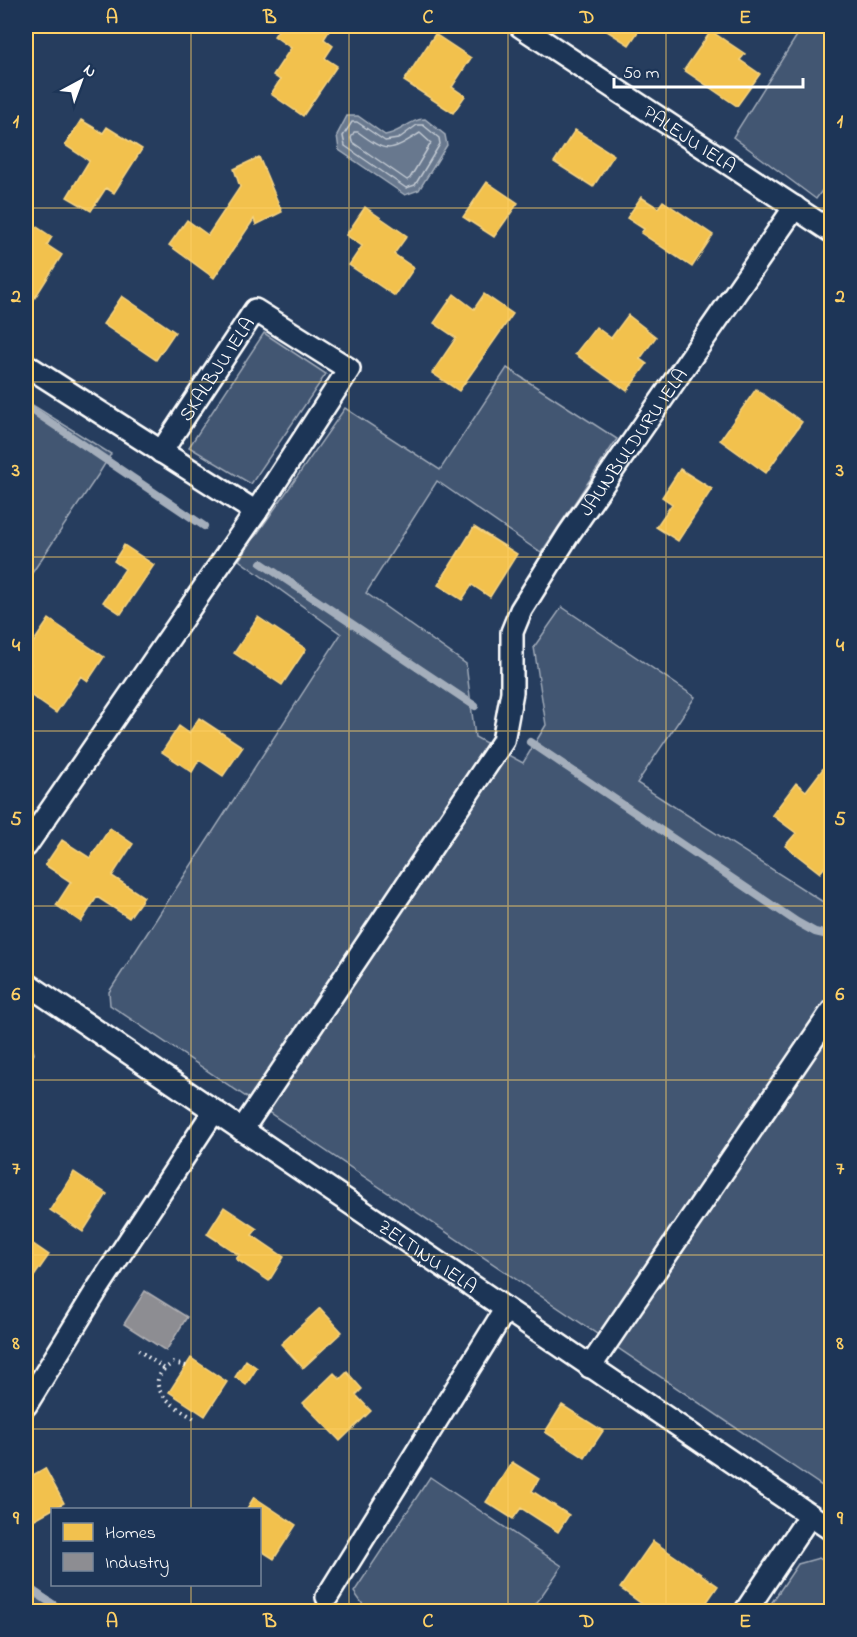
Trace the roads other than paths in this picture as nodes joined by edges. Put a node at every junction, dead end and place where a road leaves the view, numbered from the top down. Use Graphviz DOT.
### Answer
graph roads {
  1 [pos="520,26"];
  2 [pos="795,207"];
  3 [pos="831,231"];
  4 [pos="26,365"];
  5 [pos="161,452"];
  6 [pos="256,512"];
  7 [pos="26,846"];
  8 [pos="26,983"];
  9 [pos="831,1011"];
  10 [pos="214,1111"];
  11 [pos="242,1130"];
  12 [pos="505,1310"];
  13 [pos="590,1367"];
  14 [pos="26,1405"];
  15 [pos="810,1515"];
  16 [pos="831,1530"];
  17 [pos="327,1597"];
  18 [pos="746,1611"];
  1 -- 2 [label="street, PALEJU IELA"];
  2 -- 3 [label="street, PALEJU IELA"];
  2 -- 11 [label="street, JAUNBULDURU IELA"];
  4 -- 5 [label="street"];
  5 -- 6 [label="street"];
  5 -- 6 [label="street, SKALBJU IELA"];
  6 -- 7 [label="street, SKALBJU IELA"];
  8 -- 10 [label="street, ZELTIŅU IELA"];
  9 -- 13 [label="street"];
  10 -- 11 [label="street, ZELTIŅU IELA"];
  10 -- 14 [label="street"];
  11 -- 12 [label="street, ZELTIŅU IELA"];
  12 -- 13 [label="street, ZELTIŅU IELA"];
  12 -- 17 [label="street"];
  13 -- 15 [label="street, ZELTIŅU IELA"];
  15 -- 16 [label="street, ZELTIŅU IELA"];
  15 -- 18 [label="street"];
}
